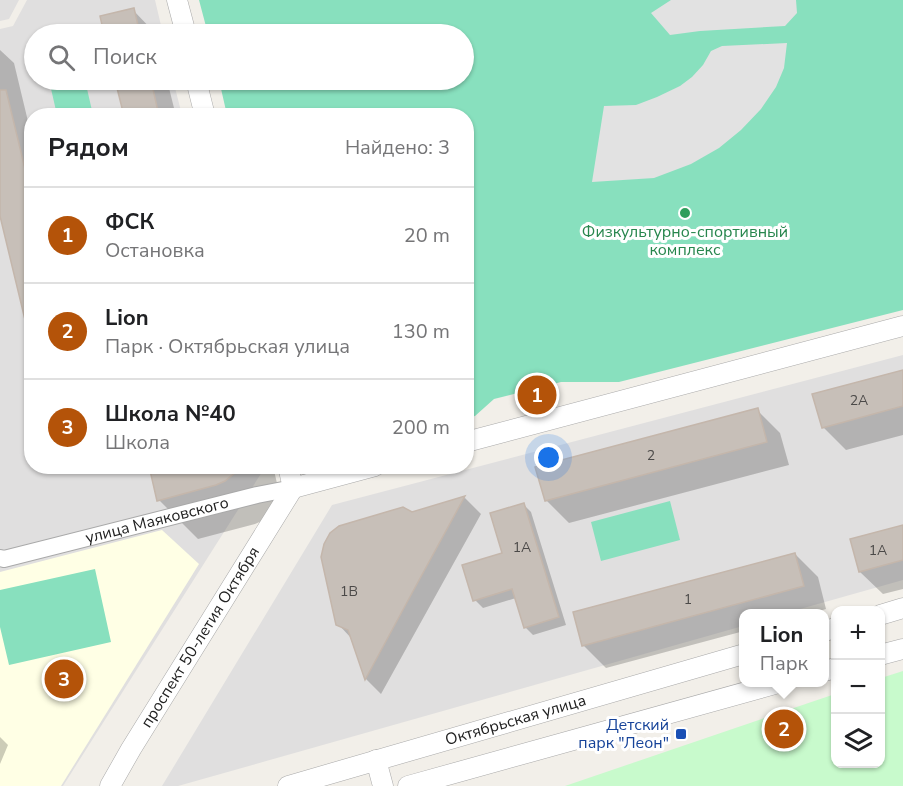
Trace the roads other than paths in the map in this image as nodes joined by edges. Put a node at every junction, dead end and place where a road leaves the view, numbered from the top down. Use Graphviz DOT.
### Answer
graph roads {
  1 [pos="177,0"];
  2 [pos="183,24"];
  3 [pos="198,90"];
  4 [pos="203,108"];
  5 [pos="903,326"];
  6 [pos="474,440"];
  7 [pos="290,474"];
  8 [pos="345,474"];
  9 [pos="293,488"];
  10 [pos="0,558"];
  11 [pos="903,608"];
  12 [pos="885,613"];
  13 [pos="903,649"];
  14 [pos="885,654"];
  15 [pos="739,655"];
  16 [pos="752,687"];
  17 [pos="376,760"];
  18 [pos="110,786"];
  19 [pos="288,786"];
  20 [pos="382,786"];
  21 [pos="408,786"];
  1 -- 2 [label="street"];
  3 -- 4 [label="street"];
  5 -- 6 [label="street"];
  7 -- 9 [label="street"];
  8 -- 9 [label="street"];
  9 -- 10 [label="street, улица Маяковского"];
  9 -- 18 [label="street, проспект 50-летия Октября"];
  11 -- 12 [label="street"];
  13 -- 14 [label="street"];
  15 -- 17 [label="street, Октябрьская улица"];
  16 -- 21 [label="street, Октябрьская улица"];
  17 -- 19 [label="street, Октябрьская улица"];
  17 -- 20 [label="street"];
}
